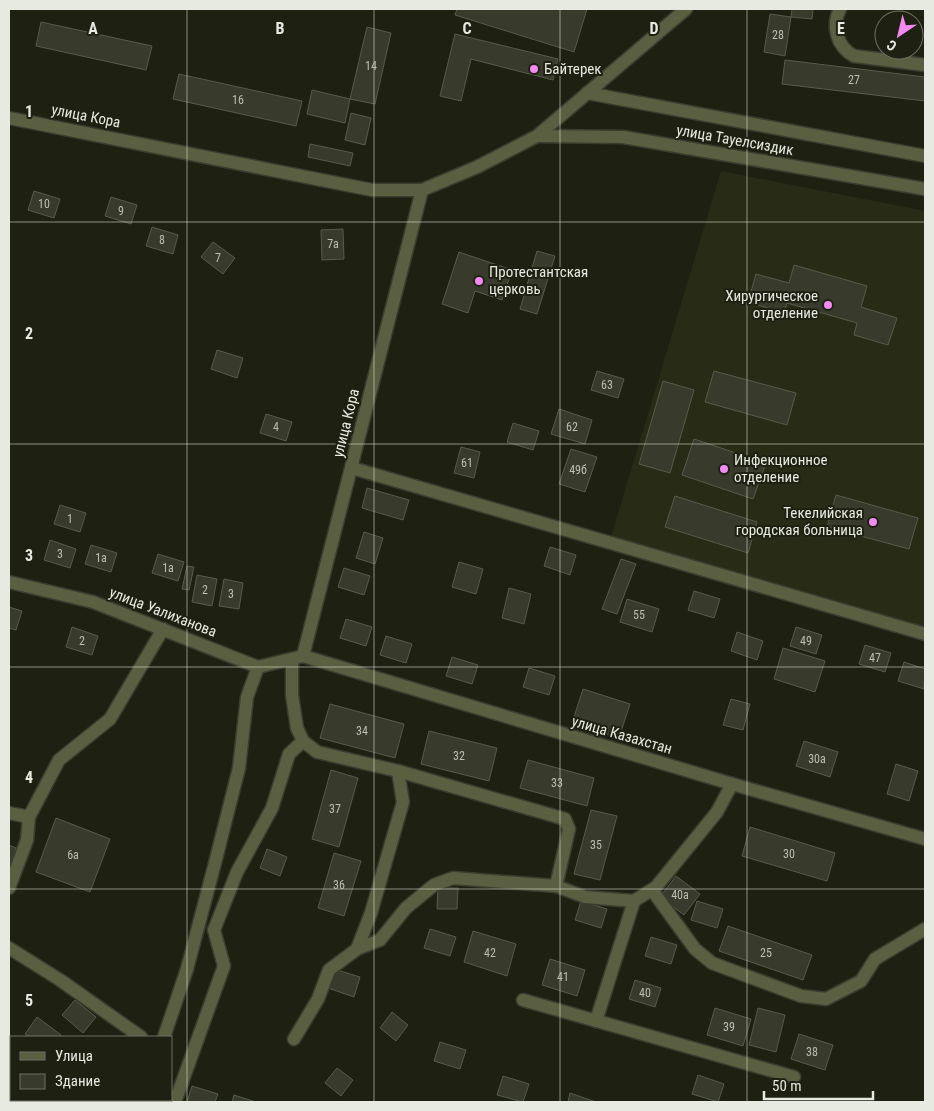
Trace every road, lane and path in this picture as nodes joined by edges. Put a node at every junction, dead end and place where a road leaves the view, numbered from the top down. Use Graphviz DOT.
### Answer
graph roads {
  1 [pos="683,9"];
  2 [pos="840,9"];
  3 [pos="925,65"];
  4 [pos="587,93"];
  5 [pos="9,118"];
  6 [pos="537,136"];
  7 [pos="925,156"];
  8 [pos="925,189"];
  9 [pos="422,190"];
  10 [pos="352,468"];
  11 [pos="9,582"];
  12 [pos="163,629"];
  13 [pos="925,634"];
  14 [pos="302,658"];
  15 [pos="258,667"];
  16 [pos="303,741"];
  17 [pos="398,771"];
  18 [pos="732,784"];
  19 [pos="9,813"];
  20 [pos="28,817"];
  21 [pos="925,839"];
  22 [pos="556,886"];
  23 [pos="9,888"];
  24 [pos="652,890"];
  25 [pos="634,901"];
  26 [pos="925,929"];
  27 [pos="9,948"];
  28 [pos="357,950"];
  29 [pos="522,1000"];
  30 [pos="596,1021"];
  31 [pos="140,1036"];
  32 [pos="164,1036"];
  33 [pos="294,1039"];
  34 [pos="794,1077"];
  35 [pos="175,1102"];
  1 -- 4 [label="street"];
  2 -- 3 [label="street"];
  4 -- 6 [label="street"];
  4 -- 7 [label="street, улица Тауелсиздик"];
  5 -- 9 [label="street, улица Кора"];
  6 -- 8 [label="street, улица Тауелсиздик"];
  6 -- 9 [label="street, улица Кора"];
  9 -- 10 [label="street, улица Кора"];
  10 -- 13 [label="street"];
  10 -- 14 [label="street, улица Кора"];
  11 -- 12 [label="street, улица Уалиханова"];
  12 -- 15 [label="street, улица Уалиханова"];
  12 -- 20 [label="street"];
  14 -- 15 [label="street"];
  14 -- 16 [label="street, улица Кора"];
  14 -- 18 [label="street, улица Казахстан"];
  15 -- 32 [label="street"];
  16 -- 17 [label="street"];
  16 -- 35 [label="street"];
  17 -- 22 [label="street"];
  17 -- 28 [label="street"];
  18 -- 21 [label="street, улица Казахстан"];
  18 -- 24 [label="street"];
  19 -- 20 [label="street"];
  20 -- 23 [label="street"];
  22 -- 25 [label="street"];
  22 -- 28 [label="street"];
  24 -- 25 [label="street"];
  24 -- 26 [label="street"];
  25 -- 30 [label="street"];
  27 -- 31 [label="street"];
  28 -- 33 [label="street"];
  29 -- 30 [label="street"];
  30 -- 34 [label="street"];
}
